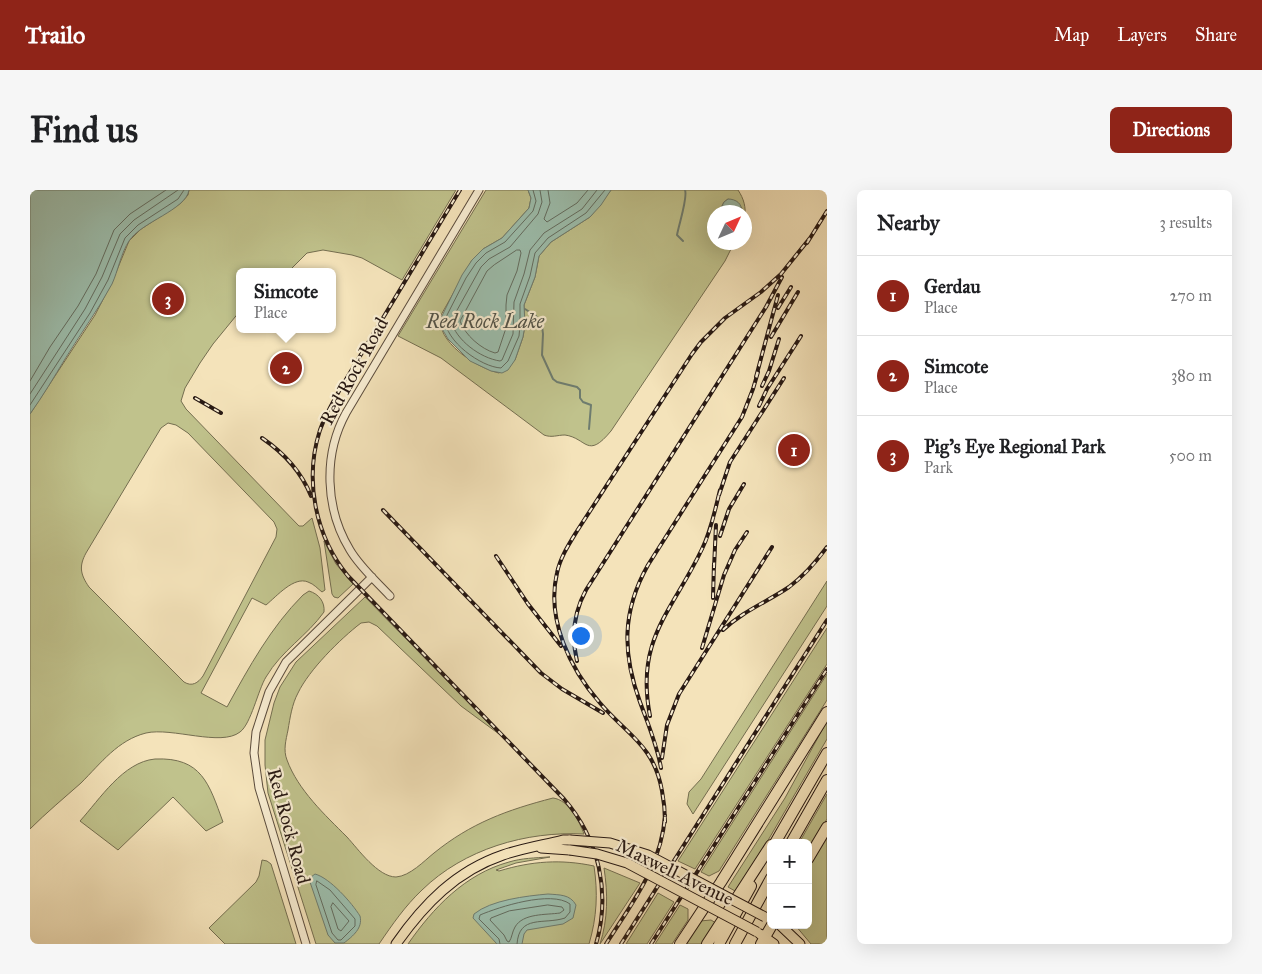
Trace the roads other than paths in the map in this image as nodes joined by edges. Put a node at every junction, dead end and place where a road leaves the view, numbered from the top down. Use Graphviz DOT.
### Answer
graph roads {
  1 [pos="479,190"];
  2 [pos="372,577"];
  3 [pos="390,596"];
  4 [pos="827,712"];
  5 [pos="827,753"];
  6 [pos="827,780"];
  7 [pos="827,827"];
  8 [pos="776,839"];
  9 [pos="793,839"];
  10 [pos="536,847"];
  11 [pos="767,852"];
  12 [pos="812,853"];
  13 [pos="767,857"];
  14 [pos="768,884"];
  15 [pos="716,890"];
  16 [pos="706,904"];
  17 [pos="767,920"];
  18 [pos="767,925"];
  19 [pos="784,929"];
  20 [pos="761,938"];
  21 [pos="306,944"];
  22 [pos="396,944"];
  23 [pos="680,944"];
  24 [pos="707,944"];
  25 [pos="719,944"];
  26 [pos="735,944"];
  27 [pos="774,944"];
  28 [pos="800,944"];
  1 -- 2 [label="street, Red Rock Road"];
  2 -- 3 [label="street, Red Rock Road"];
  2 -- 21 [label="street, Red Rock Road"];
  4 -- 15 [label="highway"];
  5 -- 8 [label="highway"];
  6 -- 9 [label="highway"];
  7 -- 12 [label="highway"];
  10 -- 15 [label="main road, Maxwell Avenue, bridge"];
  10 -- 16 [label="main road, Maxwell Avenue, bridge"];
  10 -- 22 [label="main road, Maxwell Avenue"];
  11 -- 24 [label="highway"];
  13 -- 25 [label="highway"];
  14 -- 26 [label="highway"];
  15 -- 16 [label="highway"];
  15 -- 17 [label="main road, Maxwell Avenue, bridge"];
  16 -- 20 [label="main road, Maxwell Avenue, bridge"];
  16 -- 23 [label="highway"];
  18 -- 20 [label="highway"];
  19 -- 28 [label="main road"];
  20 -- 27 [label="main road, Maxwell Avenue"];
}
